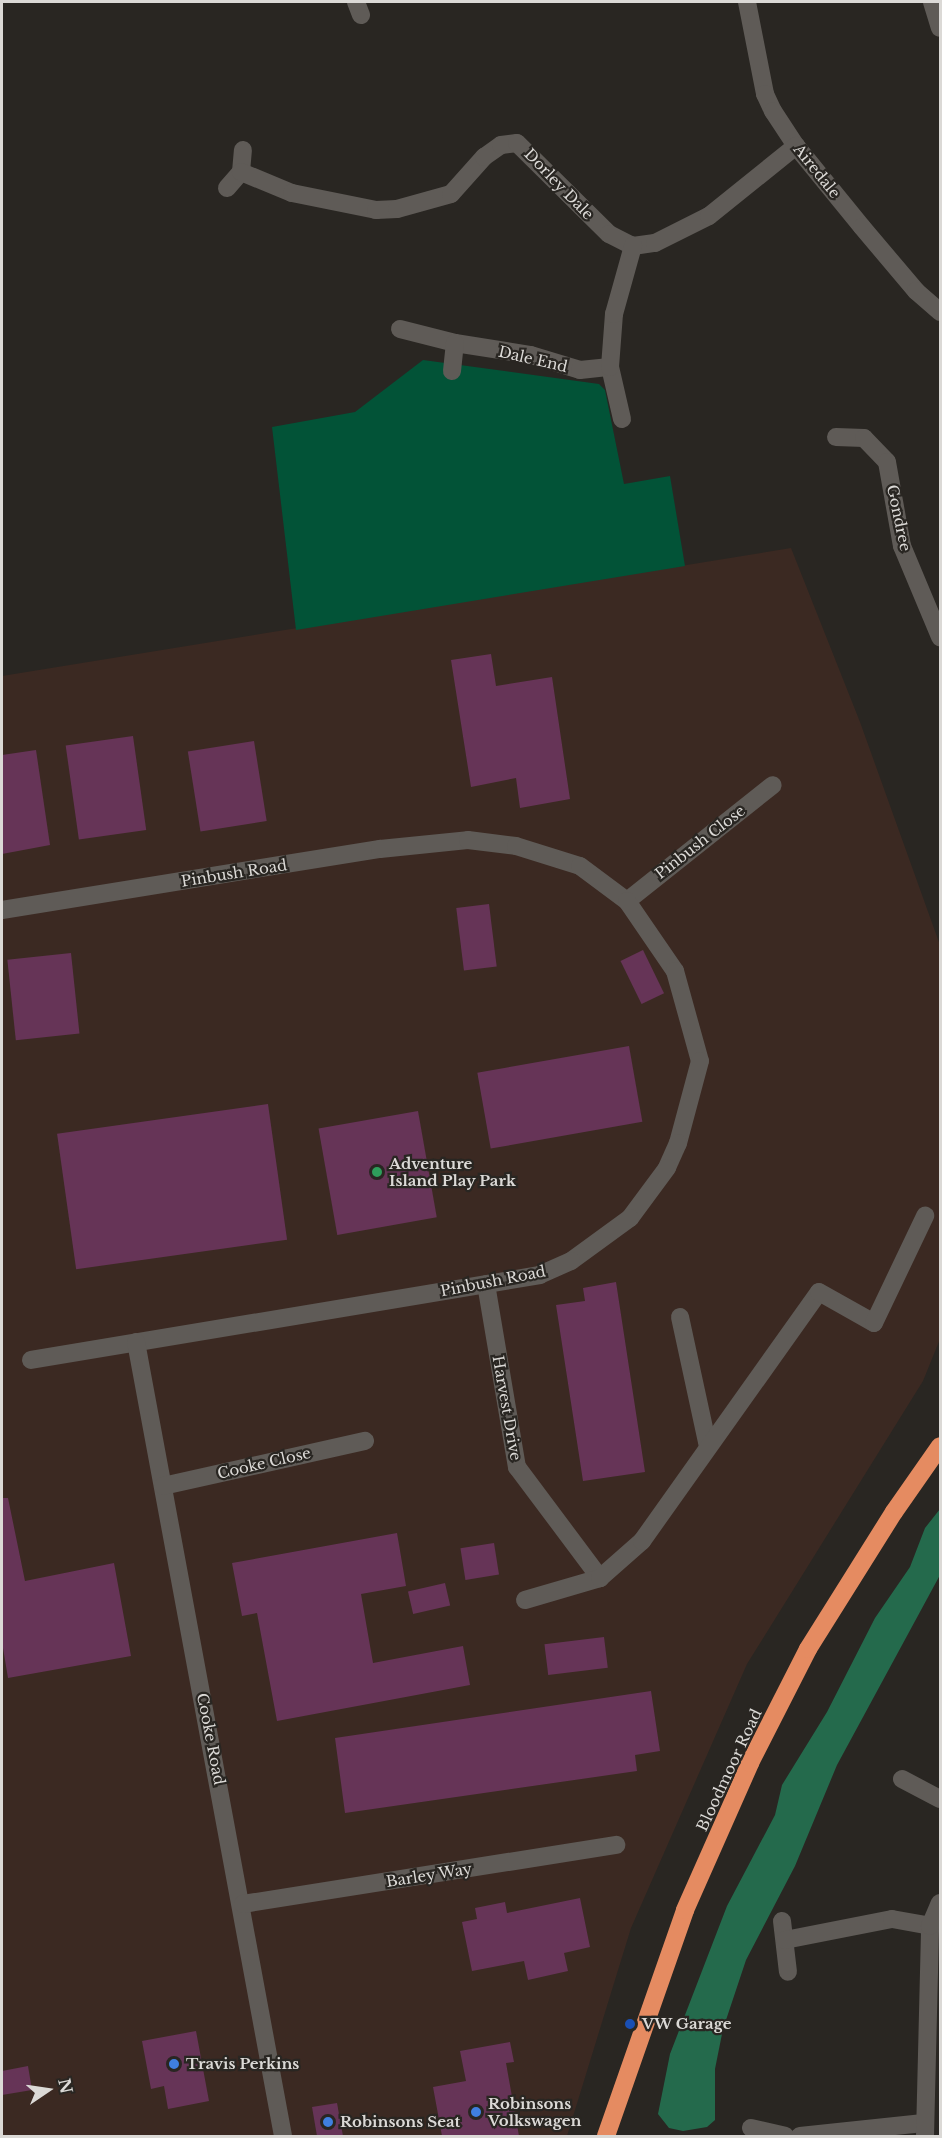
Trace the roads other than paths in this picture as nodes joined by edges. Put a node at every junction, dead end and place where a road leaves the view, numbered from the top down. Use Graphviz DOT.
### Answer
graph roads {
  1 [pos="747,2"];
  2 [pos="932,2"];
  3 [pos="940,28"];
  4 [pos="795,146"];
  5 [pos="243,150"];
  6 [pos="241,172"];
  7 [pos="227,188"];
  8 [pos="633,246"];
  9 [pos="940,312"];
  10 [pos="400,329"];
  11 [pos="455,343"];
  12 [pos="610,367"];
  13 [pos="452,371"];
  14 [pos="622,419"];
  15 [pos="836,437"];
  16 [pos="935,608"];
  17 [pos="940,637"];
  18 [pos="773,785"];
  19 [pos="627,901"];
  20 [pos="2,910"];
  21 [pos="925,1216"];
  22 [pos="486,1284"];
  23 [pos="680,1317"];
  24 [pos="136,1342"];
  25 [pos="31,1360"];
  26 [pos="365,1441"];
  27 [pos="940,1446"];
  28 [pos="708,1447"];
  29 [pos="163,1486"];
  30 [pos="600,1578"];
  31 [pos="525,1600"];
  32 [pos="902,1779"];
  33 [pos="940,1799"];
  34 [pos="616,1845"];
  35 [pos="243,1904"];
  36 [pos="940,1904"];
  37 [pos="782,1921"];
  38 [pos="930,1926"];
  39 [pos="785,1940"];
  40 [pos="788,1972"];
  41 [pos="932,2094"];
  42 [pos="751,2128"];
  43 [pos="924,2129"];
  44 [pos="283,2136"];
  45 [pos="606,2136"];
  46 [pos="785,2136"];
  47 [pos="800,2136"];
  1 -- 4 [label="street, Airedale"];
  2 -- 3 [label="street"];
  4 -- 8 [label="street"];
  4 -- 9 [label="street, Airedale"];
  5 -- 6 [label="street"];
  6 -- 7 [label="street"];
  6 -- 8 [label="street, Dorley Dale"];
  8 -- 12 [label="street"];
  10 -- 11 [label="street, Dale End"];
  11 -- 12 [label="street, Dale End"];
  11 -- 13 [label="street"];
  12 -- 14 [label="street"];
  15 -- 16 [label="street, Gondree"];
  16 -- 17 [label="street, Gondree"];
  18 -- 19 [label="street, Pinbush Close"];
  19 -- 20 [label="street, Pinbush Road"];
  19 -- 22 [label="street, Pinbush Road"];
  21 -- 28 [label="street"];
  22 -- 24 [label="street, Pinbush Road"];
  22 -- 30 [label="street, Harvest Drive"];
  23 -- 28 [label="street"];
  24 -- 25 [label="street, Pinbush Road"];
  24 -- 29 [label="street, Cooke Road"];
  26 -- 29 [label="street, Cooke Close"];
  27 -- 45 [label="highway, Bloodmoor Road"];
  28 -- 30 [label="street"];
  29 -- 35 [label="street, Cooke Road"];
  30 -- 31 [label="street"];
  32 -- 33 [label="street"];
  34 -- 35 [label="street, Barley Way"];
  35 -- 44 [label="street, Cooke Road"];
  36 -- 38 [label="street"];
  37 -- 39 [label="street"];
  38 -- 39 [label="street"];
  38 -- 41 [label="street"];
  39 -- 40 [label="street"];
  41 -- 43 [label="street"];
  42 -- 46 [label="street"];
  43 -- 47 [label="street"];
}
